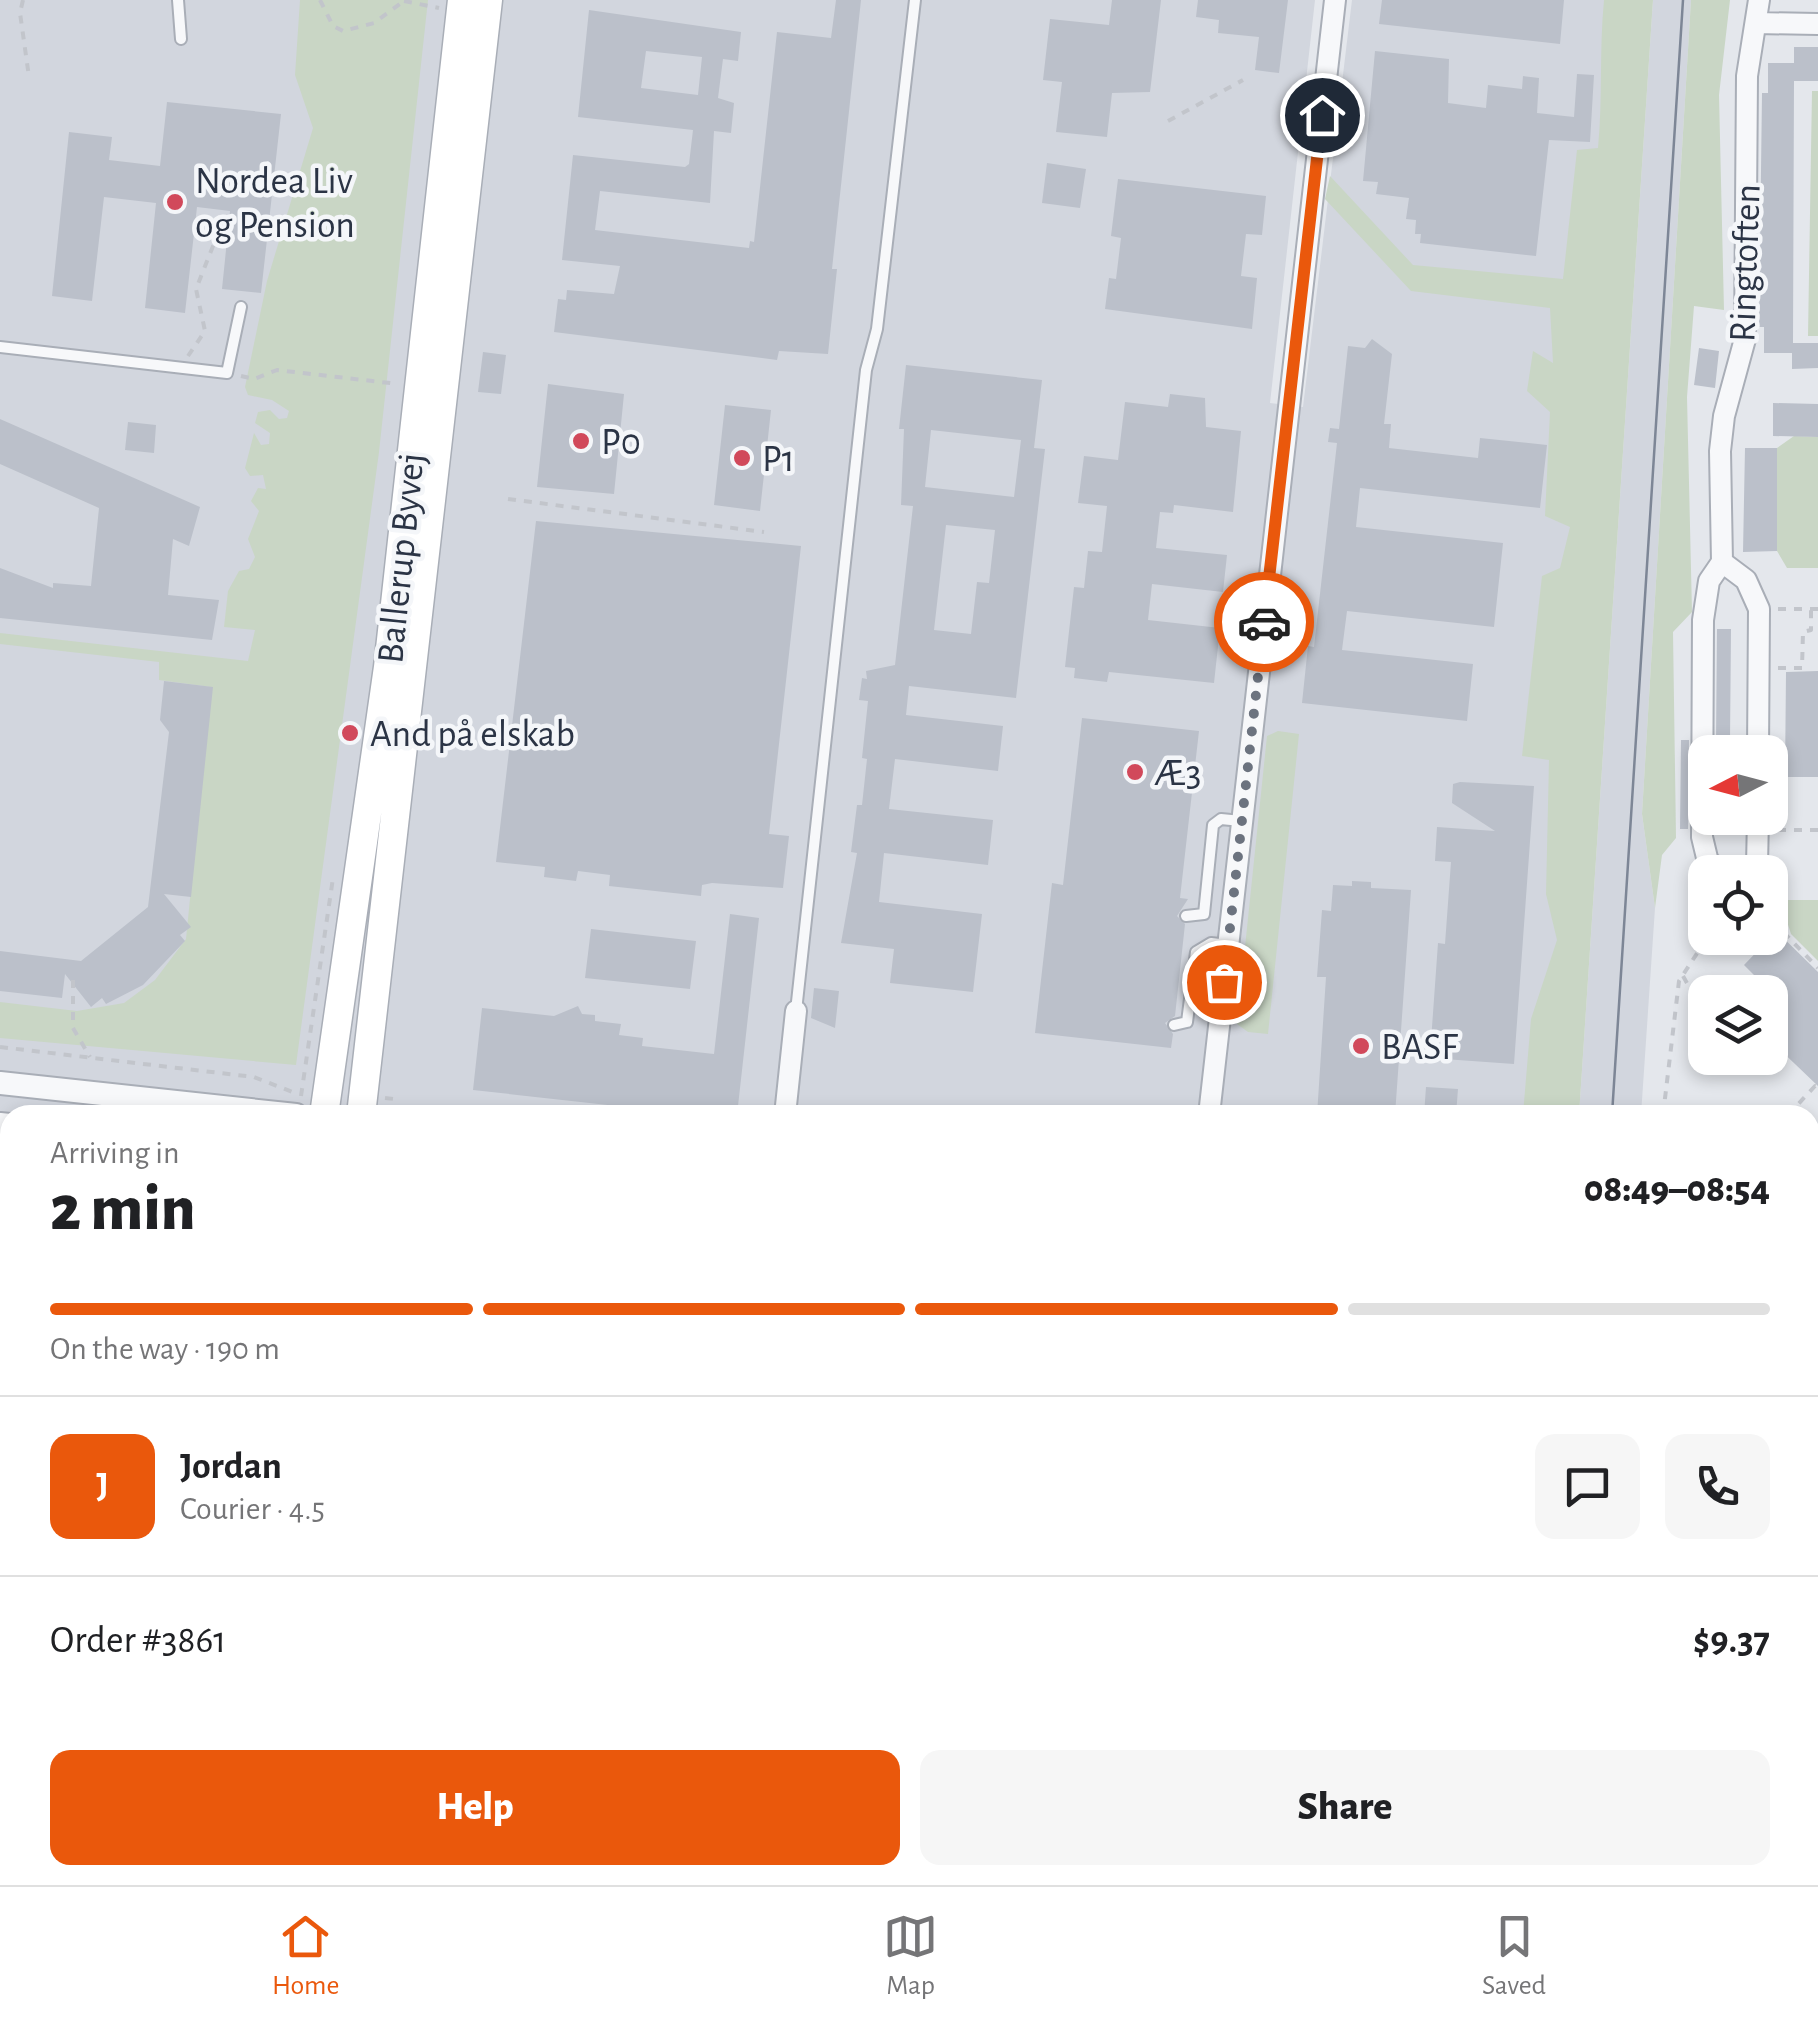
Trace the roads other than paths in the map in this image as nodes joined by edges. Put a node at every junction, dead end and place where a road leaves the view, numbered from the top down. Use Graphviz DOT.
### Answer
graph roads {
  1 [pos="178,0"];
  2 [pos="488,0"];
  3 [pos="915,0"];
  4 [pos="1334,0"];
  5 [pos="1759,0"];
  6 [pos="450,4"];
  7 [pos="1756,22"];
  8 [pos="1818,24"];
  9 [pos="180,39"];
  10 [pos="241,307"];
  11 [pos="0,347"];
  12 [pos="1722,562"];
  13 [pos="1758,735"];
  14 [pos="1242,821"];
  15 [pos="1706,855"];
  16 [pos="1186,916"];
  17 [pos="1228,945"];
  18 [pos="796,1011"];
  19 [pos="1174,1025"];
  20 [pos="0,1082"];
  21 [pos="296,1101"];
  22 [pos="325,1105"];
  23 [pos="362,1105"];
  24 [pos="785,1105"];
  25 [pos="1210,1105"];
  1 -- 9 [label="lane"];
  2 -- 23 [label="main road, Ballerup Byvej"];
  3 -- 18 [label="lane"];
  4 -- 14 [label="street"];
  5 -- 7 [label="street, Ringtoften"];
  6 -- 22 [label="main road, Ballerup Byvej"];
  7 -- 8 [label="street"];
  7 -- 12 [label="street, Ringtoften"];
  10 -- 11 [label="lane"];
  12 -- 13 [label="street"];
  12 -- 15 [label="street, Ringtoften"];
  14 -- 16 [label="lane"];
  14 -- 17 [label="street"];
  17 -- 19 [label="lane"];
  17 -- 25 [label="street"];
  18 -- 24 [label="street"];
  20 -- 21 [label="street"];
}
